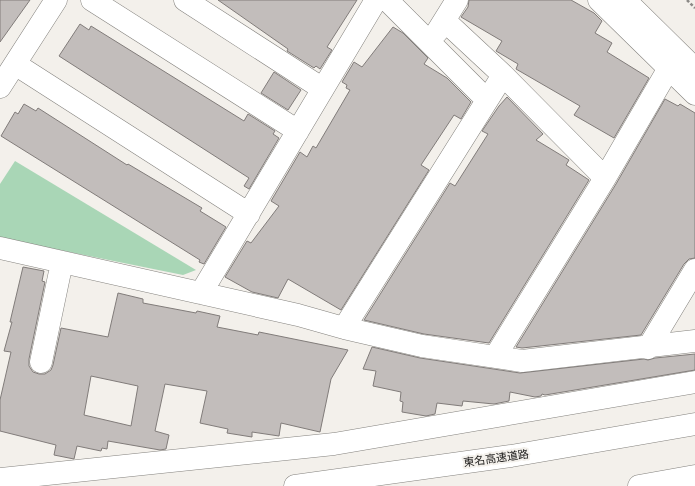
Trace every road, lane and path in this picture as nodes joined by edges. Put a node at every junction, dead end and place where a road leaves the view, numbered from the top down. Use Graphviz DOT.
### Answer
graph roads {
  1 [pos="56,0"];
  2 [pos="92,0"];
  3 [pos="185,0"];
  4 [pos="376,0"];
  5 [pos="387,0"];
  6 [pos="457,0"];
  7 [pos="599,0"];
  8 [pos="625,0"];
  9 [pos="687,0"];
  10 [pos="695,8"];
  11 [pos="444,21"];
  12 [pos="429,43"];
  13 [pos="15,64"];
  14 [pos="669,68"];
  15 [pos="695,69"];
  16 [pos="503,75"];
  17 [pos="0,86"];
  18 [pos="323,89"];
  19 [pos="695,94"];
  20 [pos="487,100"];
  21 [pos="298,131"];
  22 [pos="605,178"];
  23 [pos="249,214"];
  24 [pos="0,248"];
  25 [pos="62,262"];
  26 [pos="695,270"];
  27 [pos="201,293"];
  28 [pos="344,328"];
  29 [pos="695,341"];
  30 [pos="648,348"];
  31 [pos="495,357"];
  32 [pos="41,362"];
  33 [pos="695,382"];
  34 [pos="695,424"];
  35 [pos="695,476"];
  36 [pos="0,479"];
  37 [pos="295,486"];
  38 [pos="639,486"];
  1 -- 13 [label="main road"];
  2 -- 21 [label="main road"];
  3 -- 18 [label="main road"];
  4 -- 18 [label="main road"];
  5 -- 12 [label="main road"];
  6 -- 11 [label="main road"];
  7 -- 14 [label="main road"];
  8 -- 15 [label="main road"];
  9 -- 10 [label="path"];
  11 -- 12 [label="main road"];
  11 -- 16 [label="main road"];
  12 -- 20 [label="main road"];
  13 -- 17 [label="main road"];
  13 -- 23 [label="main road"];
  14 -- 19 [label="main road"];
  14 -- 22 [label="main road"];
  16 -- 20 [label="main road"];
  16 -- 22 [label="main road"];
  18 -- 21 [label="main road"];
  20 -- 28 [label="main road"];
  21 -- 23 [label="main road"];
  22 -- 31 [label="main road"];
  23 -- 27 [label="main road"];
  24 -- 25 [label="main road"];
  25 -- 27 [label="main road"];
  25 -- 32 [label="main road"];
  26 -- 30 [label="main road"];
  27 -- 28 [label="main road"];
  28 -- 31 [label="main road"];
  29 -- 30 [label="main road"];
  30 -- 31 [label="main road"];
  33 -- 36 [label="main road"];
  34 -- 37 [label="main road, 東名高速道路"];
  35 -- 38 [label="main road"];
}
